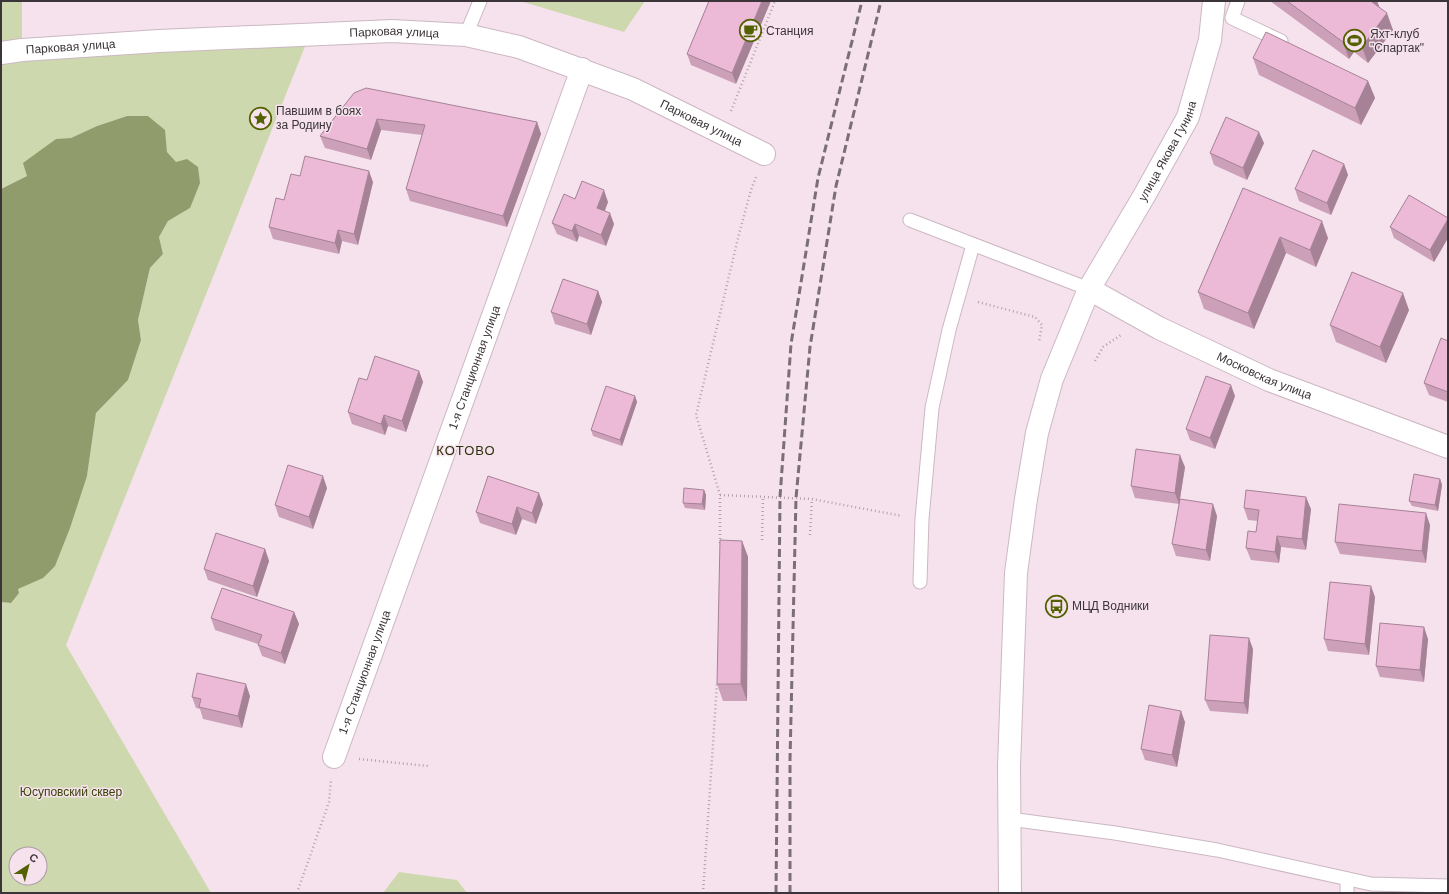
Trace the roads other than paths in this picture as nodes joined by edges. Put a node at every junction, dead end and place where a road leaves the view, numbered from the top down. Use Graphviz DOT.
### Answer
graph roads {
  1 [pos="480,1"];
  2 [pos="1214,1"];
  3 [pos="1238,1"];
  4 [pos="466,35"];
  5 [pos="1289,44"];
  6 [pos="1,53"];
  7 [pos="582,69"];
  8 [pos="764,154"];
  9 [pos="910,220"];
  10 [pos="973,245"];
  11 [pos="1089,289"];
  12 [pos="1448,448"];
  13 [pos="920,582"];
  14 [pos="334,757"];
  15 [pos="1009,819"];
  16 [pos="1347,879"];
  17 [pos="1448,886"];
  18 [pos="1010,893"];
  19 [pos="1347,893"];
  1 -- 4 [label="lane"];
  2 -- 11 [label="street, улица Якова Гунина"];
  3 -- 5 [label="lane"];
  4 -- 6 [label="street, Парковая улица"];
  4 -- 7 [label="street, Парковая улица"];
  7 -- 8 [label="street, Парковая улица"];
  7 -- 14 [label="street, 1-я Станционная улица"];
  9 -- 10 [label="lane"];
  10 -- 11 [label="lane"];
  10 -- 13 [label="lane"];
  11 -- 12 [label="street, Московская улица"];
  11 -- 15 [label="street, улица Якова Гунина"];
  15 -- 16 [label="lane"];
  15 -- 18 [label="street, улица Якова Гунина"];
  16 -- 17 [label="lane"];
  16 -- 19 [label="lane"];
}
